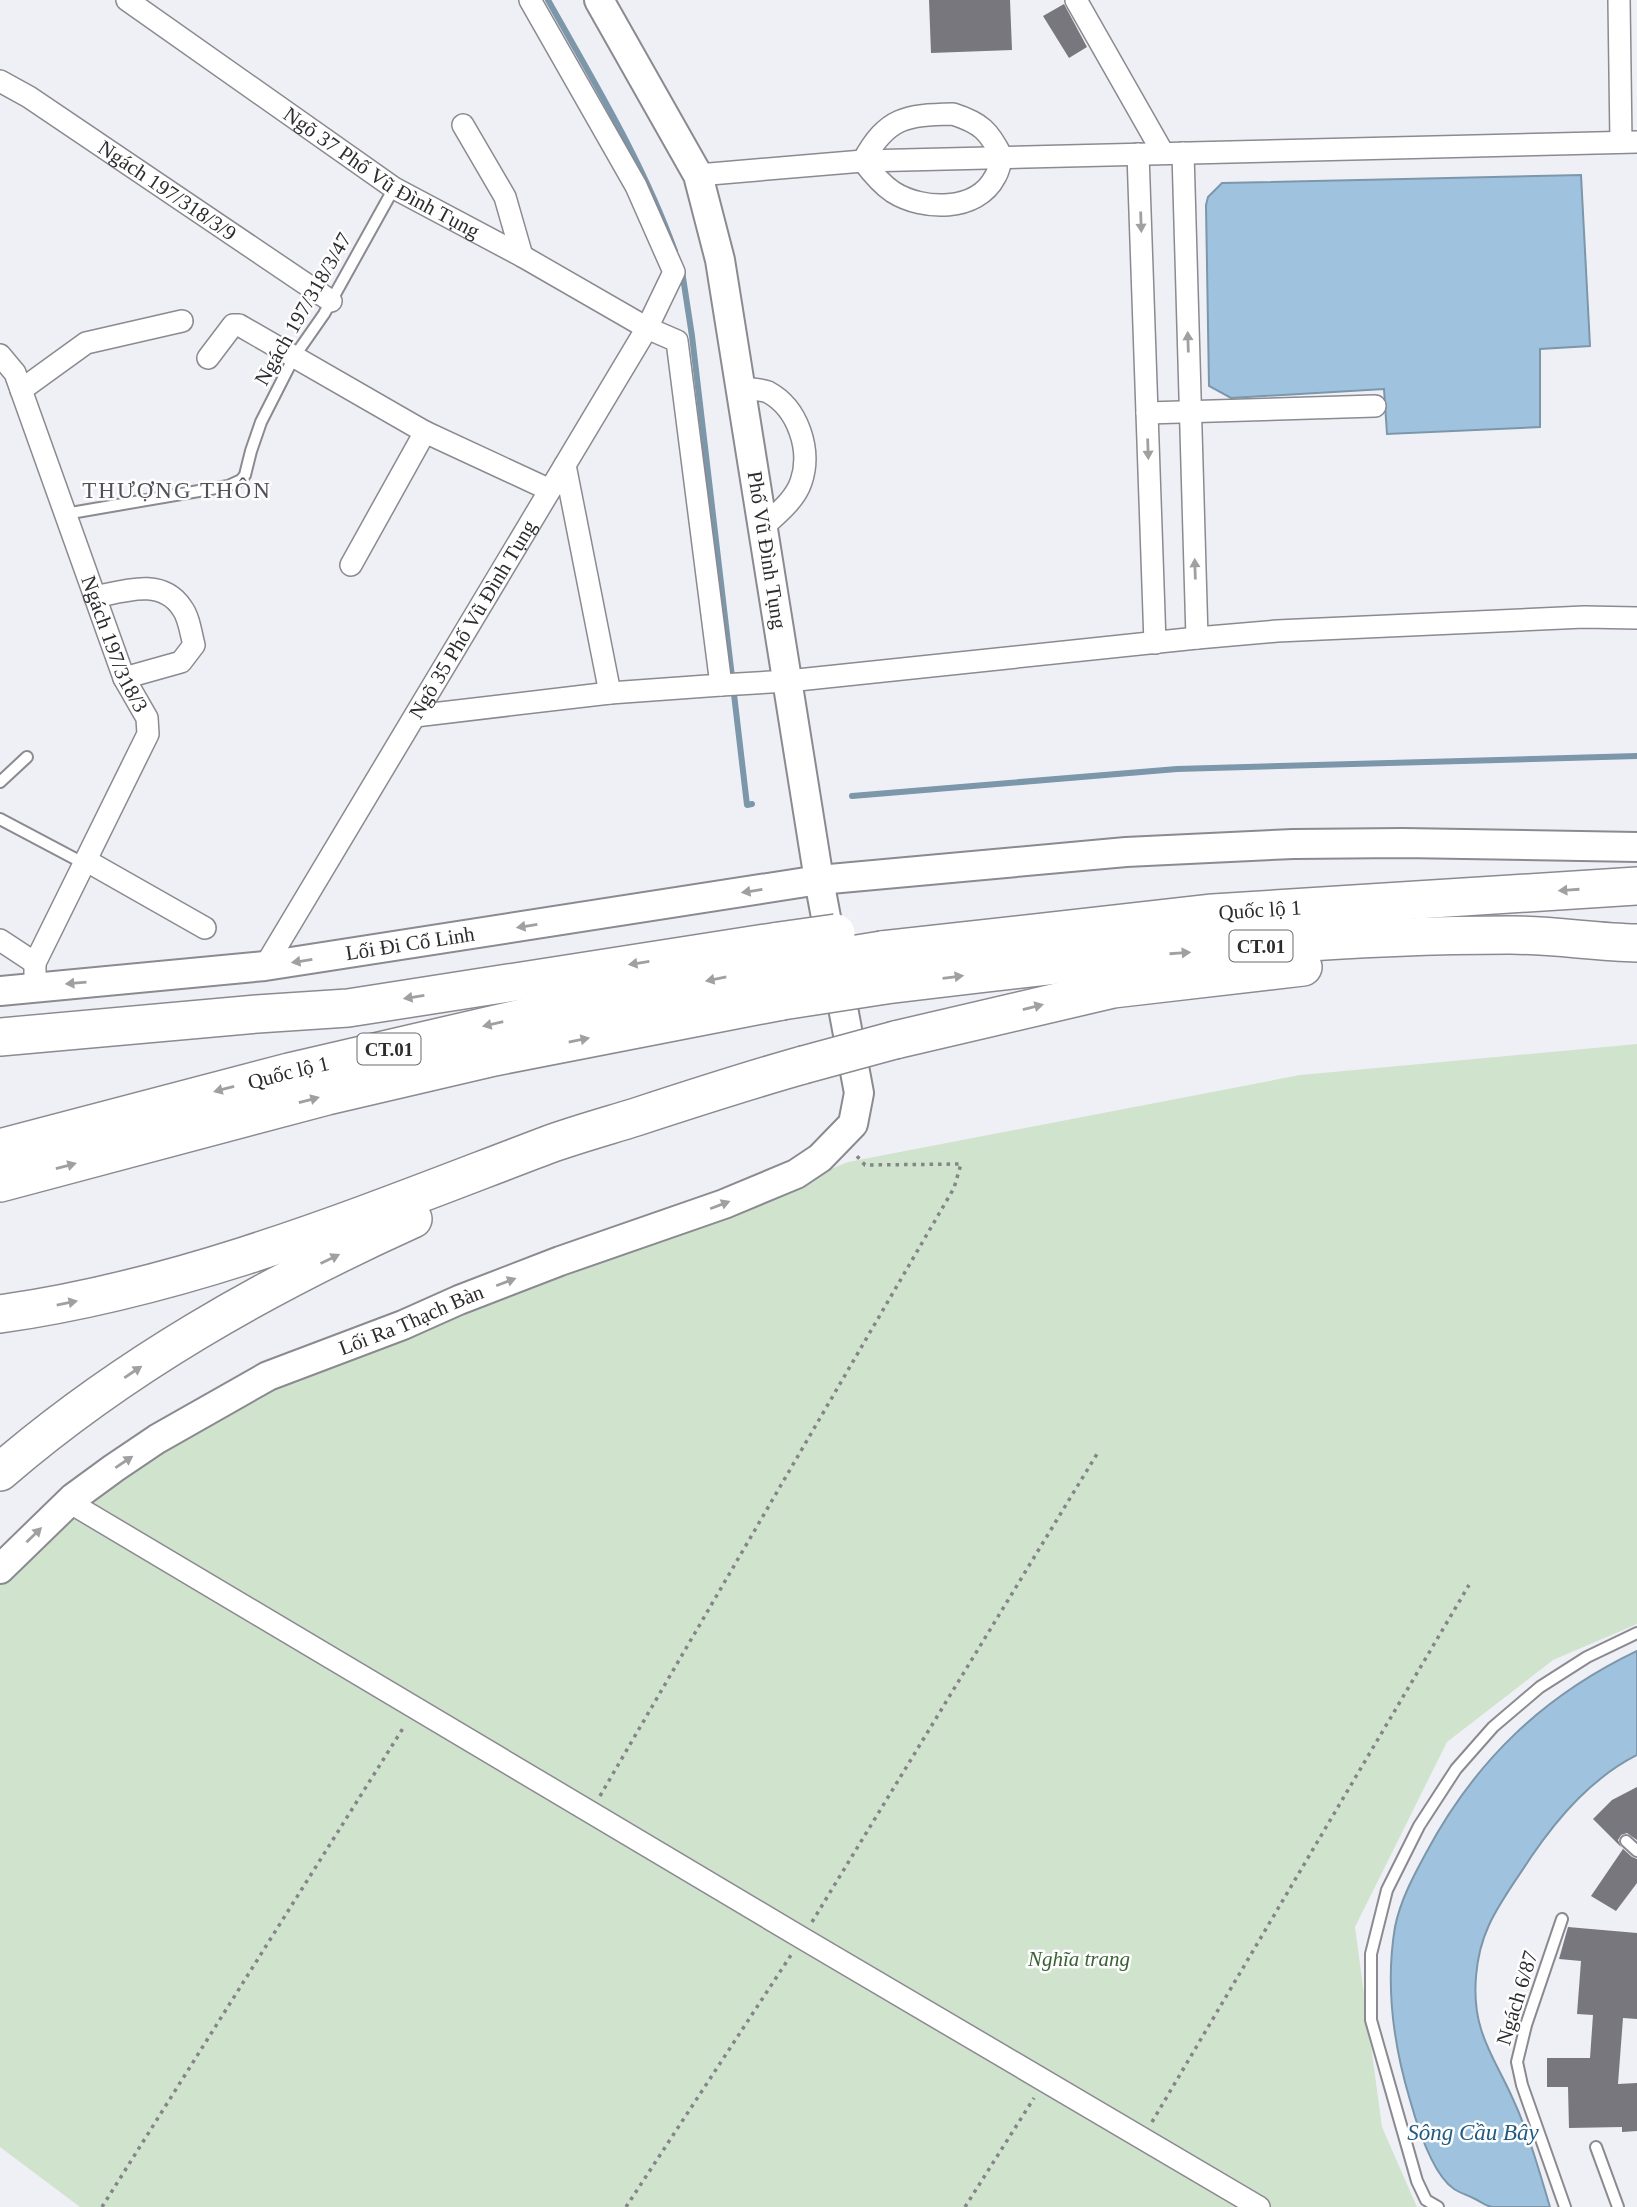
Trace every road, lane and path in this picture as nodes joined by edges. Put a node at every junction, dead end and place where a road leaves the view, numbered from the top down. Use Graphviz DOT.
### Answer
graph roads {
  1 [pos="127,0"];
  2 [pos="530,0"];
  3 [pos="599,0"];
  4 [pos="1076,0"];
  5 [pos="1619,0"];
  6 [pos="0,80"];
  7 [pos="463,125"];
  8 [pos="1629,142"];
  9 [pos="1173,153"];
  10 [pos="1138,154"];
  11 [pos="1002,157"];
  12 [pos="863,161"];
  13 [pos="698,175"];
  14 [pos="394,188"];
  15 [pos="522,256"];
  16 [pos="331,301"];
  17 [pos="182,321"];
  18 [pos="648,328"];
  19 [pos="0,355"];
  20 [pos="294,357"];
  21 [pos="208,358"];
  22 [pos="741,388"];
  23 [pos="21,390"];
  24 [pos="1375,406"];
  25 [pos="1190,411"];
  26 [pos="1147,413"];
  27 [pos="425,432"];
  28 [pos="565,465"];
  29 [pos="550,490"];
  30 [pos="65,514"];
  31 [pos="763,527"];
  32 [pos="351,565"];
  33 [pos="95,597"];
  34 [pos="1637,618"];
  35 [pos="1197,638"];
  36 [pos="1155,643"];
  37 [pos="124,678"];
  38 [pos="779,682"];
  39 [pos="721,685"];
  40 [pos="610,693"];
  41 [pos="415,716"];
  42 [pos="27,757"];
  43 [pos="0,782"];
  44 [pos="0,819"];
  45 [pos="1637,847"];
  46 [pos="86,862"];
  47 [pos="820,880"];
  48 [pos="1637,886"];
  49 [pos="205,928"];
  50 [pos="0,940"];
  51 [pos="1637,943"];
  52 [pos="882,954"];
  53 [pos="1637,961"];
  54 [pos="266,966"];
  55 [pos="781,969"];
  56 [pos="35,976"];
  57 [pos="0,991"];
  58 [pos="257,1014"];
  59 [pos="0,1037"];
  60 [pos="0,1057"];
  61 [pos="740,1083"];
  62 [pos="846,1131"];
  63 [pos="0,1148"];
  64 [pos="0,1183"];
  65 [pos="0,1314"];
  66 [pos="1097,1454"];
  67 [pos="0,1472"];
  68 [pos="69,1502"];
  69 [pos="0,1569"];
  70 [pos="1469,1585"];
  71 [pos="1637,1633"];
  72 [pos="415,1708"];
  73 [pos="591,1813"];
  74 [pos="1626,1842"];
  75 [pos="1637,1851"];
  76 [pos="1562,1919"];
  77 [pos="802,1938"];
  78 [pos="1044,2081"];
  79 [pos="1142,2139"];
  80 [pos="1596,2147"];
  81 [pos="102,2207"];
  82 [pos="626,2207"];
  83 [pos="965,2207"];
  84 [pos="1259,2207"];
  85 [pos="1438,2207"];
  86 [pos="1565,2207"];
  87 [pos="1618,2207"];
  1 -- 14 [label="street, Ngõ 37 Phố Vũ Đình Tụng"];
  2 -- 18 [label="street, Ngõ 35 Phố Vũ Đình Tụng"];
  3 -- 13 [label="main road, Phố Vũ Đình Tụng"];
  4 -- 9 [label="street"];
  5 -- 8 [label="street"];
  6 -- 16 [label="street, Ngách 197/318/3/9"];
  7 -- 15 [label="street"];
  8 -- 9 [label="street"];
  9 -- 10 [label="street"];
  25 -- 9 [label="street, one-way"];
  10 -- 11 [label="street"];
  10 -- 26 [label="street, one-way"];
  11 -- 12 [label="street"];
  11 -- 12 [label="street"];
  11 -- 12 [label="street"];
  12 -- 13 [label="street"];
  13 -- 22 [label="main road, Phố Vũ Đình Tụng"];
  14 -- 15 [label="street, Ngõ 37 Phố Vũ Đình Tụng"];
  14 -- 16 [label="lane, Ngách 197/318/3/47"];
  15 -- 18 [label="street, Ngõ 37 Phố Vũ Đình Tụng"];
  16 -- 20 [label="lane, Ngách 197/318/3/47"];
  17 -- 23 [label="street"];
  18 -- 28 [label="street, Ngõ 35 Phố Vũ Đình Tụng"];
  18 -- 39 [label="street, Ngõ 37 Phố Vũ Đình Tụng"];
  19 -- 23 [label="street, Ngách 197/318/3"];
  20 -- 21 [label="street"];
  20 -- 27 [label="street"];
  20 -- 30 [label="lane, Ngách 197/318/3/47"];
  22 -- 31 [label="main road, Phố Vũ Đình Tụng"];
  22 -- 31 [label="street"];
  23 -- 30 [label="street, Ngách 197/318/3"];
  24 -- 25 [label="street"];
  25 -- 26 [label="street"];
  35 -- 25 [label="street, one-way"];
  26 -- 36 [label="street, one-way"];
  27 -- 29 [label="street"];
  27 -- 32 [label="street"];
  28 -- 29 [label="street, Ngõ 35 Phố Vũ Đình Tụng"];
  28 -- 40 [label="street"];
  29 -- 41 [label="street, Ngõ 35 Phố Vũ Đình Tụng"];
  30 -- 33 [label="street, Ngách 197/318/3"];
  31 -- 38 [label="main road, Phố Vũ Đình Tụng"];
  33 -- 37 [label="street, Ngách 197/318/3"];
  33 -- 37 [label="street"];
  34 -- 35 [label="street"];
  35 -- 36 [label="street"];
  36 -- 38 [label="street"];
  37 -- 46 [label="street, Ngách 197/318/3"];
  38 -- 39 [label="street"];
  38 -- 47 [label="main road, Phố Vũ Đình Tụng"];
  39 -- 40 [label="street"];
  40 -- 41 [label="street"];
  41 -- 54 [label="street, Ngõ 35 Phố Vũ Đình Tụng"];
  42 -- 43 [label="lane"];
  44 -- 46 [label="lane"];
  45 -- 47 [label="main road, Lối Đi Cổ Linh"];
  46 -- 49 [label="street"];
  46 -- 56 [label="street, Ngách 197/318/3"];
  47 -- 54 [label="main road, Lối Đi Cổ Linh, one-way"];
  47 -- 62 [label="main road, Phố Vũ Đình Tụng"];
  48 -- 52 [label="highway, Quốc lộ 1 / CT.01, one-way"];
  50 -- 56 [label="street"];
  52 -- 51 [label="highway, Quốc lộ 1 / CT.01, one-way"];
  52 -- 55 [label="highway, CT.01, bridge"];
  61 -- 53 [label="highway, one-way, bridge"];
  54 -- 56 [label="main road, Lối Đi Cổ Linh, one-way"];
  55 -- 58 [label="highway, one-way"];
  55 -- 63 [label="highway, Quốc lộ 1 / CT.01, one-way"];
  64 -- 55 [label="highway, Quốc lộ 1 / CT.01, one-way"];
  56 -- 57 [label="main road, Lối Đi Cổ Linh"];
  58 -- 59 [label="highway"];
  58 -- 60 [label="highway"];
  65 -- 61 [label="highway, one-way"];
  67 -- 61 [label="highway, one-way"];
  68 -- 62 [label="main road, Lối Ra Thạch Bàn, one-way"];
  62 -- 73 [label="path"];
  66 -- 77 [label="path"];
  69 -- 68 [label="main road, Lối Ra Thạch Bàn, one-way"];
  68 -- 72 [label="street"];
  70 -- 79 [label="path"];
  71 -- 85 [label="lane"];
  72 -- 73 [label="street"];
  72 -- 81 [label="path"];
  73 -- 77 [label="street"];
  74 -- 75 [label="lane"];
  76 -- 86 [label="lane, Ngách 6/87"];
  77 -- 78 [label="street"];
  77 -- 82 [label="path"];
  78 -- 79 [label="street"];
  78 -- 83 [label="path"];
  79 -- 84 [label="street"];
  80 -- 87 [label="lane"];
}
